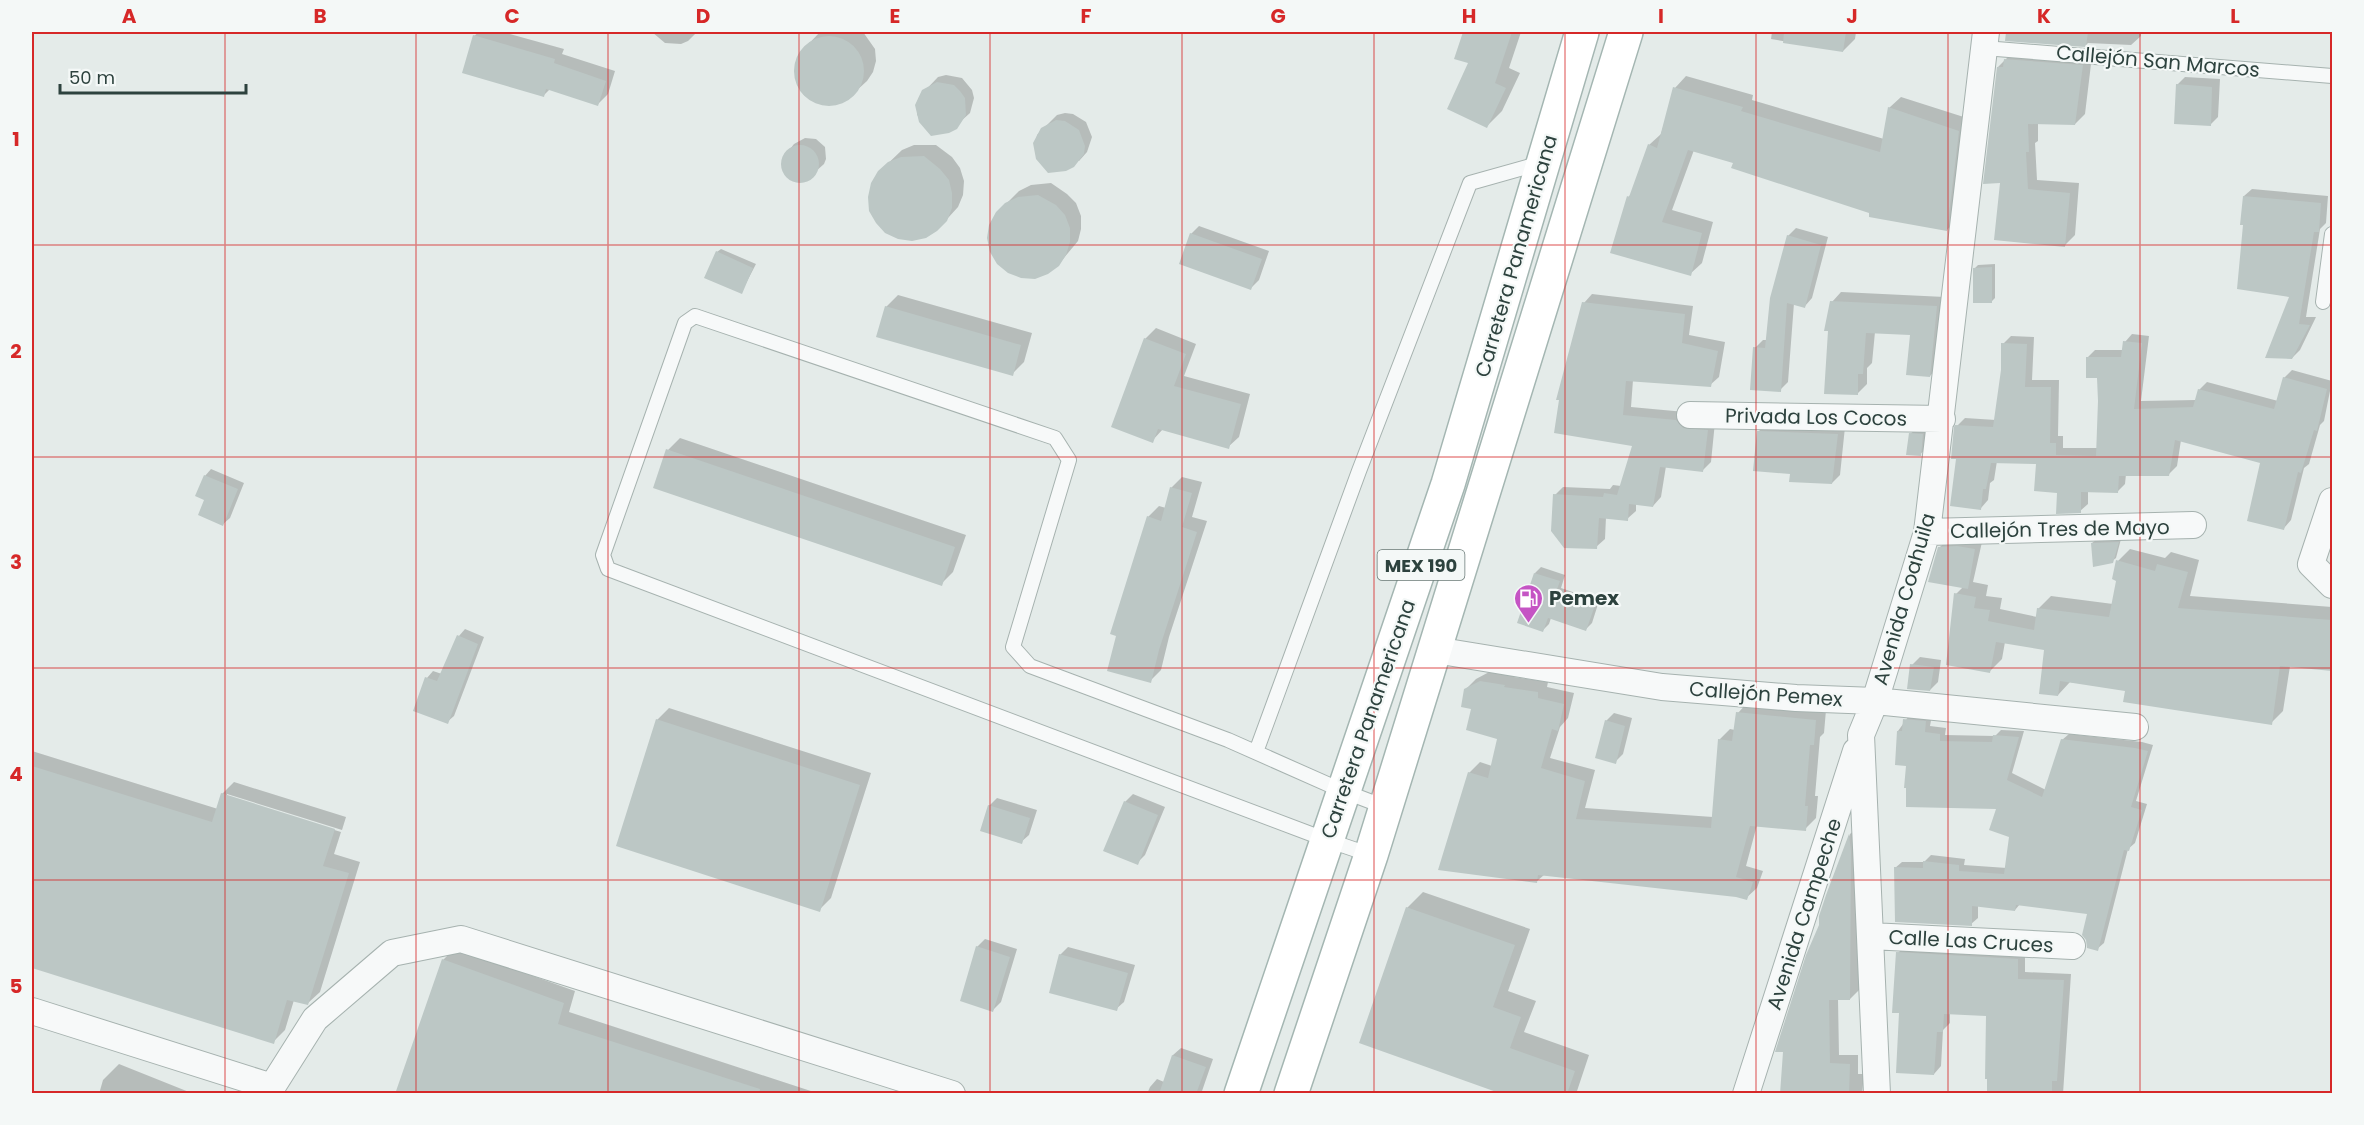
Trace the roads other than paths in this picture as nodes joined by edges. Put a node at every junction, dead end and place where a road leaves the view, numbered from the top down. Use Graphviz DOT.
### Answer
graph roads {
  1 [pos="1579,32"];
  2 [pos="1626,32"];
  3 [pos="1985,40"];
  4 [pos="2332,76"];
  5 [pos="1543,163"];
  6 [pos="2332,234"];
  7 [pos="2323,303"];
  8 [pos="1690,415"];
  9 [pos="1942,419"];
  10 [pos="2332,501"];
  11 [pos="2193,525"];
  12 [pos="1927,532"];
  13 [pos="2332,585"];
  14 [pos="1435,650"];
  15 [pos="1875,701"];
  16 [pos="2135,727"];
  17 [pos="1861,735"];
  18 [pos="1256,752"];
  19 [pos="1344,791"];
  20 [pos="1385,807"];
  21 [pos="1327,840"];
  22 [pos="1371,855"];
  23 [pos="1870,936"];
  24 [pos="2072,945"];
  25 [pos="32,1011"];
  26 [pos="272,1090"];
  27 [pos="952,1094"];
  28 [pos="1241,1094"];
  29 [pos="1291,1094"];
  30 [pos="1746,1094"];
  31 [pos="1877,1094"];
  1 -- 5 [label="main road, Carretera Panamericana / MEX 190"];
  2 -- 14 [label="main road, Carretera Panamericana / MEX 190"];
  3 -- 4 [label="lane, Callejón San Marcos"];
  3 -- 9 [label="street, Avenida Coahuila"];
  5 -- 18 [label="lane"];
  5 -- 19 [label="main road, Carretera Panamericana / MEX 190"];
  6 -- 7 [label="lane"];
  8 -- 9 [label="street, Privada Los Cocos"];
  9 -- 12 [label="street, Avenida Coahuila"];
  10 -- 13 [label="street"];
  11 -- 12 [label="street, Callejón Tres de Mayo"];
  12 -- 15 [label="street, Avenida Coahuila"];
  14 -- 15 [label="street, Callejón Pemex"];
  14 -- 20 [label="main road, Carretera Panamericana / MEX 190"];
  15 -- 16 [label="street, Callejón Pemex"];
  15 -- 17 [label="street, Avenida Coahuila"];
  17 -- 23 [label="street, Avenida Coahuila"];
  17 -- 30 [label="street, Avenida Campeche"];
  18 -- 19 [label="lane"];
  18 -- 21 [label="lane"];
  19 -- 20 [label="lane"];
  19 -- 21 [label="main road, Carretera Panamericana / MEX 190"];
  20 -- 22 [label="main road, Carretera Panamericana / MEX 190"];
  21 -- 22 [label="lane"];
  21 -- 28 [label="main road, Carretera Panamericana / MEX 190"];
  22 -- 29 [label="main road, Carretera Panamericana / MEX 190"];
  23 -- 24 [label="street, Calle Las Cruces"];
  23 -- 31 [label="street, Avenida Coahuila"];
  25 -- 26 [label="street"];
  26 -- 27 [label="street"];
}
